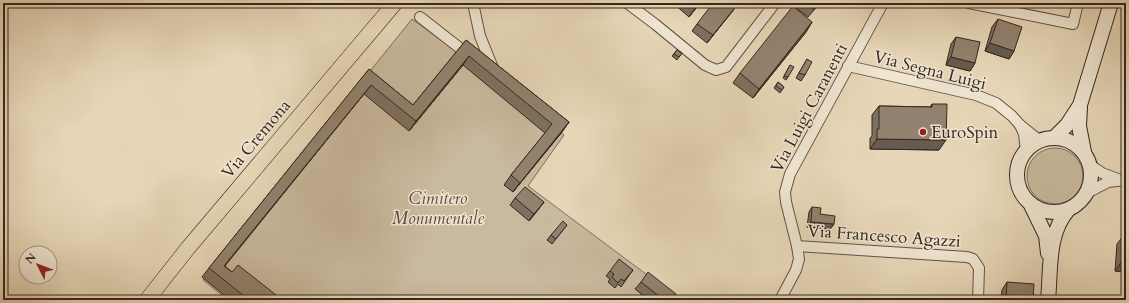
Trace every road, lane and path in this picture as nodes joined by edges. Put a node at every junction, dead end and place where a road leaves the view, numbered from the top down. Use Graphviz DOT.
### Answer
graph roads {
  1 [pos="394,3"];
  2 [pos="473,3"];
  3 [pos="627,3"];
  4 [pos="776,3"];
  5 [pos="883,3"];
  6 [pos="969,3"];
  7 [pos="1078,3"];
  8 [pos="1111,3"];
  9 [pos="420,17"];
  10 [pos="848,66"];
  11 [pos="1080,105"];
  12 [pos="1020,125"];
  13 [pos="1047,139"];
  14 [pos="1026,151"];
  15 [pos="1087,159"];
  16 [pos="1123,180"];
  17 [pos="1087,193"];
  18 [pos="1031,205"];
  19 [pos="1068,210"];
  20 [pos="797,246"];
  21 [pos="1050,269"];
  22 [pos="147,300"];
  23 [pos="780,300"];
  24 [pos="978,300"];
  25 [pos="1048,300"];
  1 -- 22 [label="main road, Via Cremona"];
  2 -- 9 [label="street"];
  3 -- 4 [label="street"];
  5 -- 10 [label="street, Via Luigi Caranenti"];
  6 -- 7 [label="street"];
  8 -- 11 [label="main road"];
  10 -- 12 [label="street, Via Segna Luigi"];
  10 -- 20 [label="street, Via Luigi Caranenti"];
  11 -- 13 [label="main road"];
  11 -- 15 [label="main road"];
  12 -- 13 [label="street, Via Segna Luigi"];
  12 -- 14 [label="street"];
  13 -- 14 [label="main road"];
  13 -- 15 [label="main road"];
  14 -- 18 [label="main road"];
  15 -- 16 [label="street"];
  15 -- 17 [label="main road"];
  16 -- 17 [label="street"];
  17 -- 19 [label="main road"];
  18 -- 19 [label="main road"];
  18 -- 21 [label="main road"];
  19 -- 21 [label="main road"];
  20 -- 23 [label="street, Via Luigi Caranenti"];
  20 -- 24 [label="street, Via Francesco Agazzi"];
  21 -- 25 [label="main road"];
}
